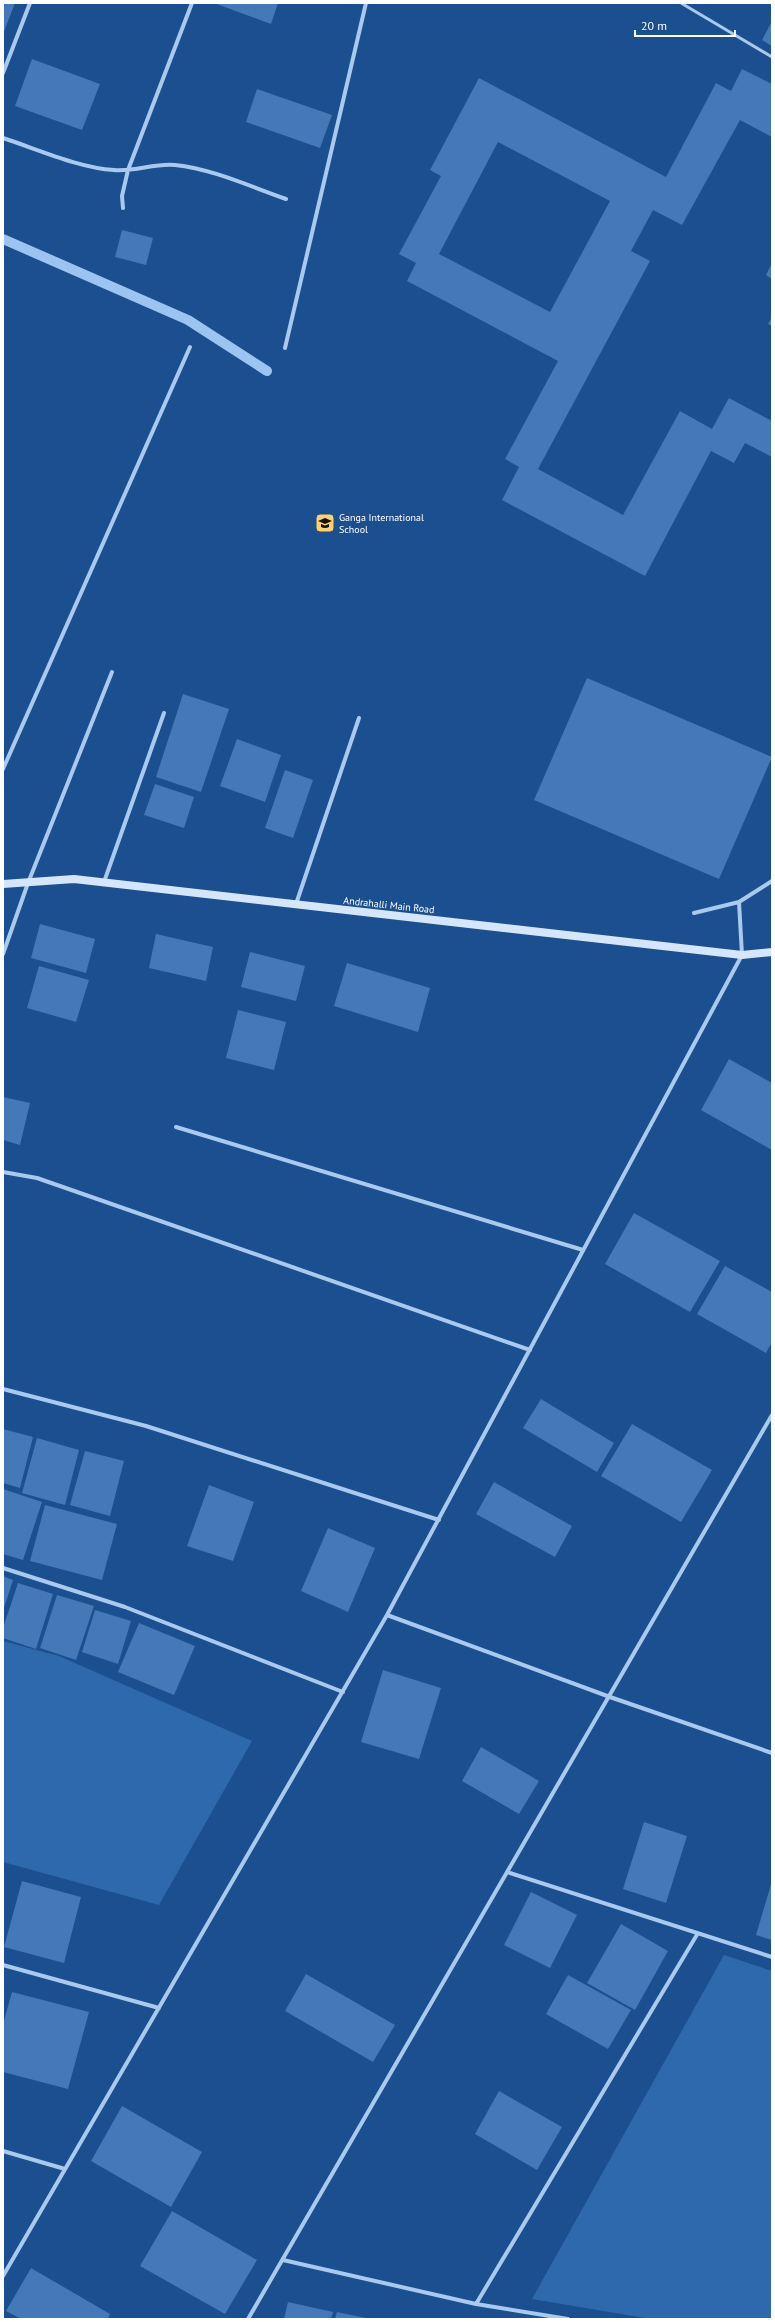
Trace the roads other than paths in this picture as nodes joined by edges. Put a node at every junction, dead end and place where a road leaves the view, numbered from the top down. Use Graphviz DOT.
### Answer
graph roads {
  1 [pos="30,3"];
  2 [pos="192,3"];
  3 [pos="366,3"];
  4 [pos="681,3"];
  5 [pos="772,57"];
  6 [pos="3,73"];
  7 [pos="3,138"];
  8 [pos="128,170"];
  9 [pos="286,199"];
  10 [pos="123,208"];
  11 [pos="190,347"];
  12 [pos="285,348"];
  13 [pos="112,672"];
  14 [pos="164,713"];
  15 [pos="359,718"];
  16 [pos="3,769"];
  17 [pos="772,881"];
  18 [pos="104,882"];
  19 [pos="28,883"];
  20 [pos="3,884"];
  21 [pos="739,902"];
  22 [pos="296,904"];
  23 [pos="694,913"];
  24 [pos="772,952"];
  25 [pos="3,954"];
  26 [pos="742,955"];
  27 [pos="176,1127"];
  28 [pos="3,1172"];
  29 [pos="583,1250"];
  30 [pos="530,1350"];
  31 [pos="3,1389"];
  32 [pos="772,1415"];
  33 [pos="439,1520"];
  34 [pos="3,1568"];
  35 [pos="388,1615"];
  36 [pos="343,1692"];
  37 [pos="610,1697"];
  38 [pos="772,1753"];
  39 [pos="507,1872"];
  40 [pos="698,1933"];
  41 [pos="772,1957"];
  42 [pos="3,1965"];
  43 [pos="159,2008"];
  44 [pos="3,2151"];
  45 [pos="65,2169"];
  46 [pos="283,2260"];
  47 [pos="3,2276"];
  48 [pos="476,2304"];
  49 [pos="248,2319"];
  50 [pos="568,2319"];
  1 -- 6 [label="street"];
  2 -- 8 [label="street"];
  3 -- 12 [label="street"];
  4 -- 5 [label="lane"];
  7 -- 8 [label="street"];
  8 -- 9 [label="street"];
  8 -- 10 [label="street"];
  11 -- 16 [label="street"];
  13 -- 19 [label="street"];
  14 -- 18 [label="street"];
  15 -- 22 [label="street"];
  17 -- 21 [label="street"];
  18 -- 19 [label="main road, Andrahalli Main Road"];
  18 -- 22 [label="main road, Andrahalli Main Road"];
  19 -- 20 [label="main road, Andrahalli Main Road"];
  19 -- 25 [label="street"];
  21 -- 23 [label="street"];
  21 -- 26 [label="street"];
  22 -- 26 [label="main road, Andrahalli Main Road"];
  24 -- 26 [label="main road, Andrahalli Main Road"];
  26 -- 29 [label="street"];
  27 -- 29 [label="street"];
  28 -- 30 [label="street"];
  29 -- 30 [label="street"];
  30 -- 33 [label="street"];
  31 -- 33 [label="street"];
  32 -- 37 [label="street"];
  33 -- 35 [label="street"];
  34 -- 36 [label="street"];
  35 -- 36 [label="street"];
  35 -- 37 [label="street"];
  36 -- 43 [label="street"];
  37 -- 38 [label="street"];
  37 -- 39 [label="street"];
  39 -- 40 [label="street"];
  39 -- 46 [label="street"];
  40 -- 41 [label="street"];
  40 -- 48 [label="street"];
  42 -- 43 [label="street"];
  43 -- 45 [label="street"];
  44 -- 45 [label="street"];
  45 -- 47 [label="street"];
  46 -- 48 [label="street"];
  46 -- 49 [label="street"];
  48 -- 50 [label="street"];
}
